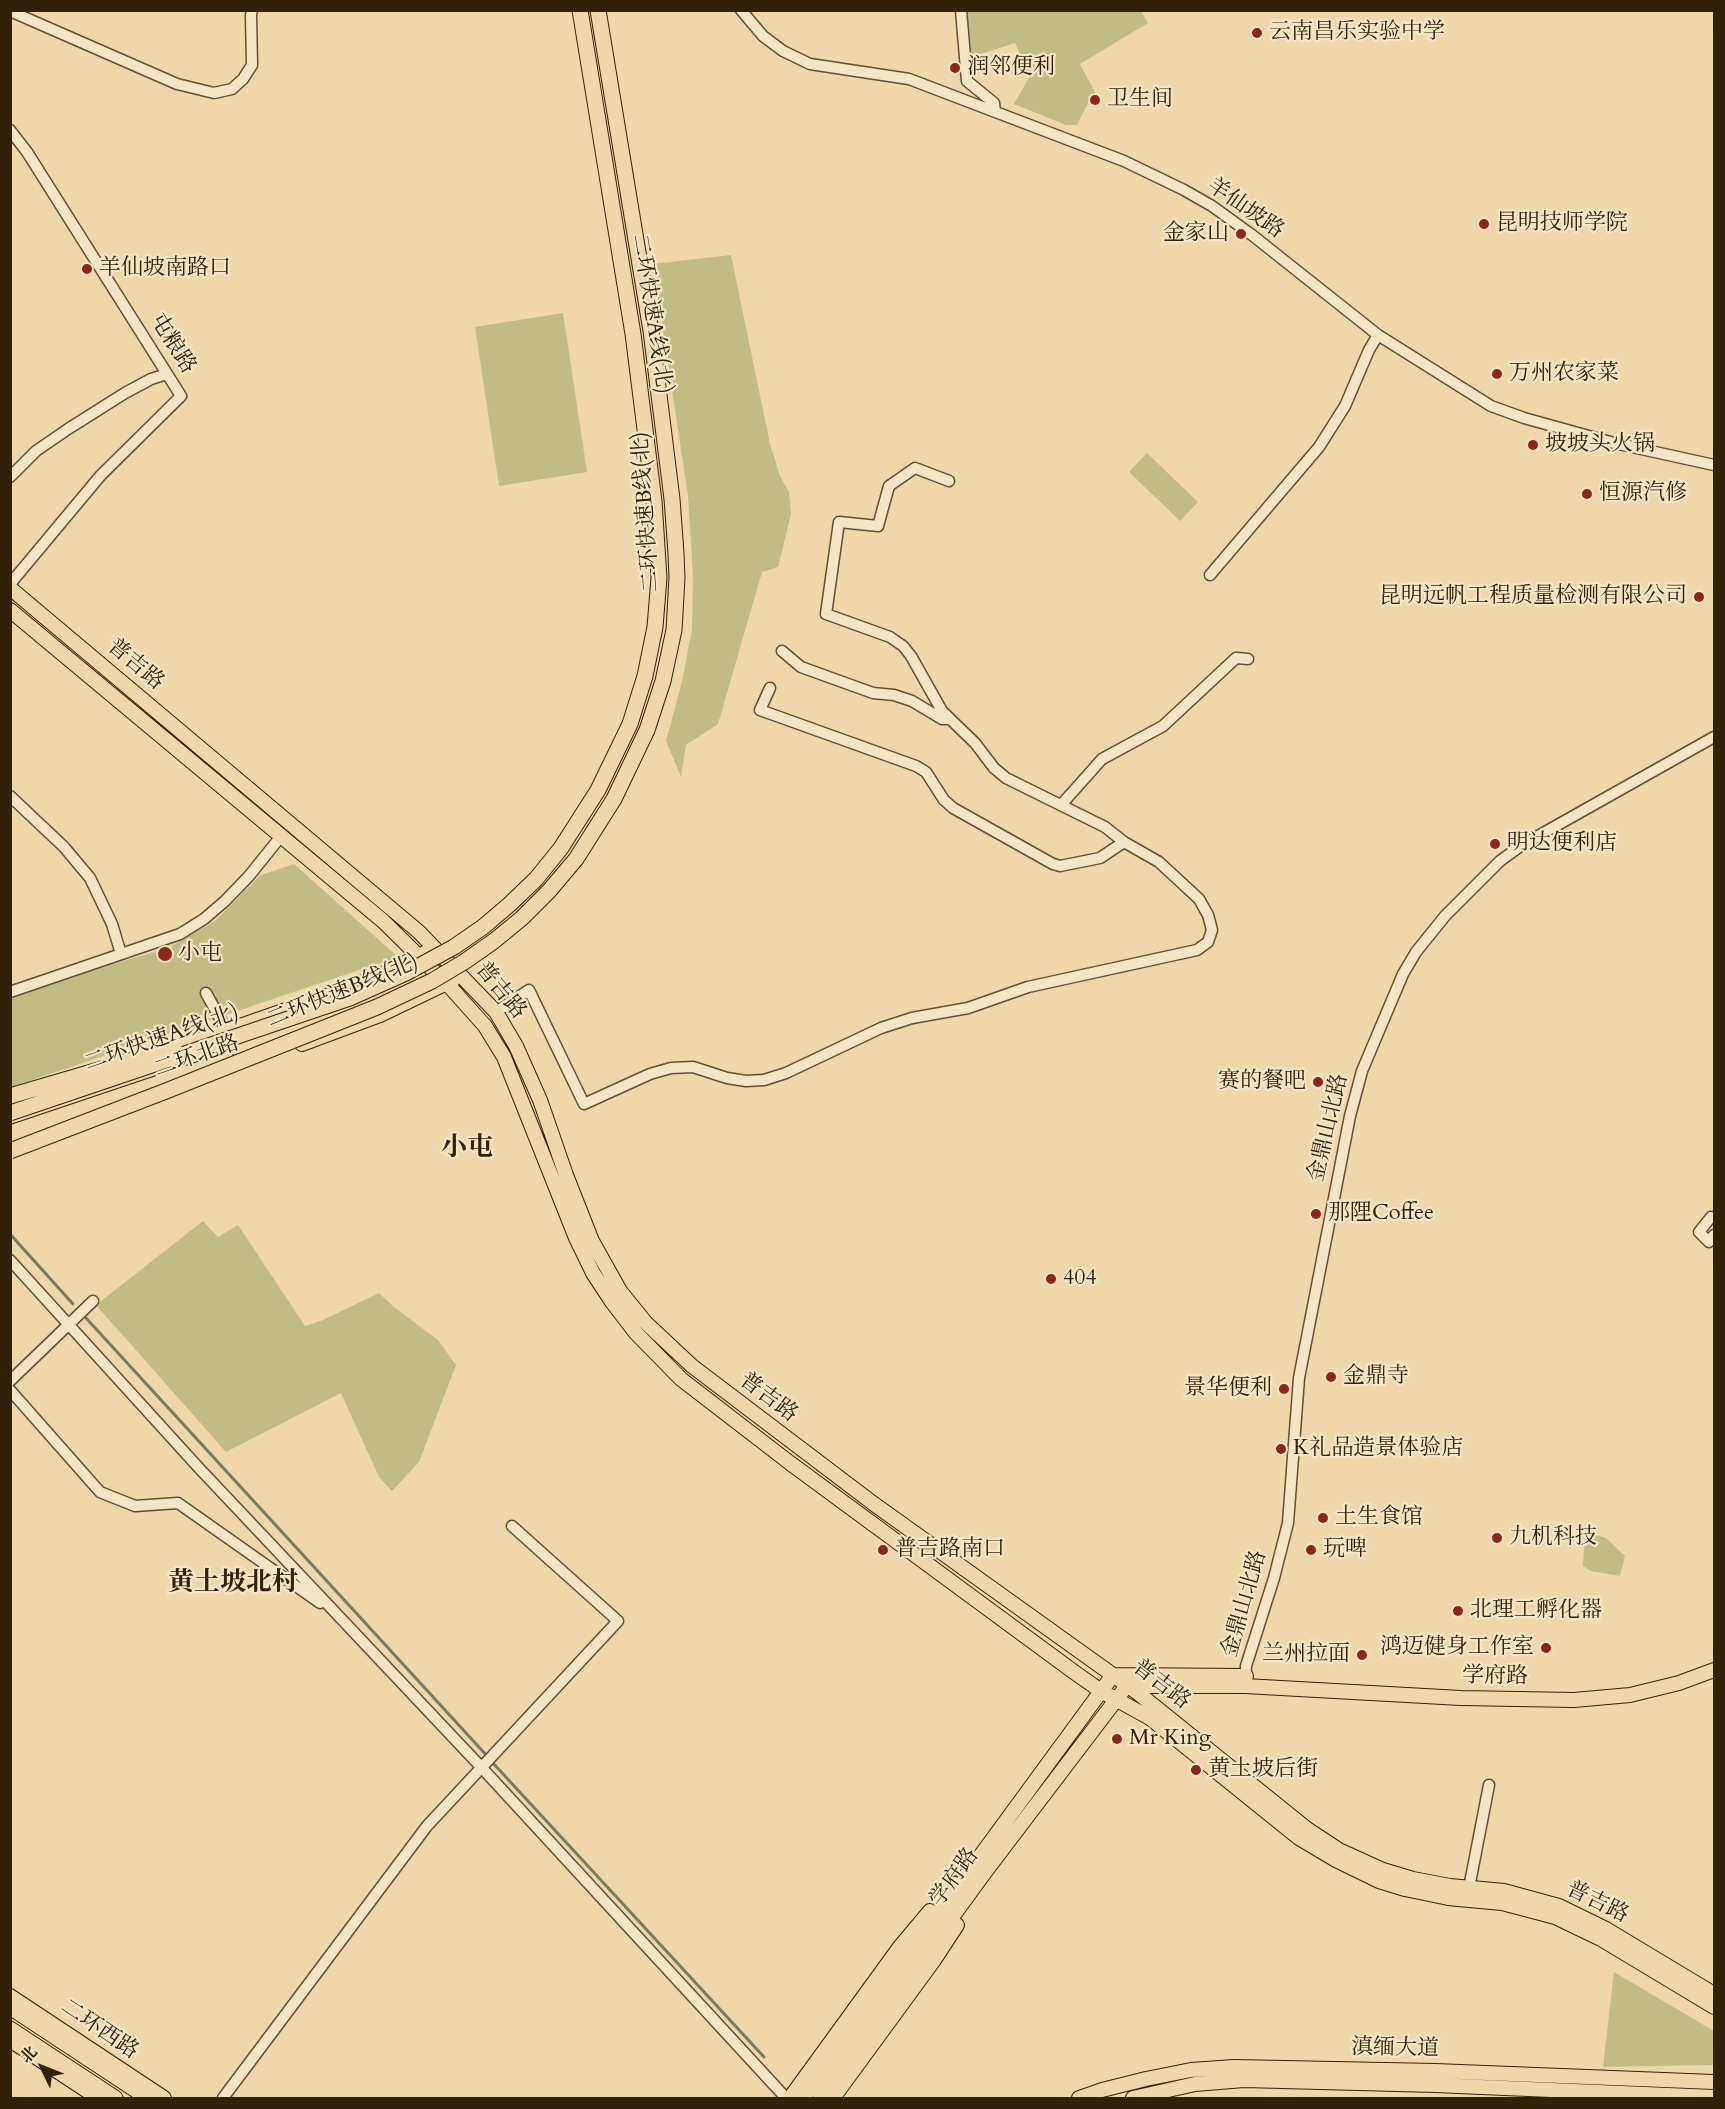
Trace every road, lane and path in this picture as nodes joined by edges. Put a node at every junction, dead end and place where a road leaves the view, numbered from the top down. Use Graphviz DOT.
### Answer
graph roads {
  1 [pos="10,10"];
  2 [pos="252,10"];
  3 [pos="580,10"];
  4 [pos="598,10"];
  5 [pos="741,10"];
  6 [pos="961,10"];
  7 [pos="995,112"];
  8 [pos="10,130"];
  9 [pos="1378,335"];
  10 [pos="168,374"];
  11 [pos="1714,465"];
  12 [pos="10,477"];
  13 [pos="949,481"];
  14 [pos="1210,574"];
  15 [pos="10,586"];
  16 [pos="10,610"];
  17 [pos="782,651"];
  18 [pos="1248,659"];
  19 [pos="770,688"];
  20 [pos="951,720"];
  21 [pos="1714,737"];
  22 [pos="10,795"];
  23 [pos="1061,805"];
  24 [pos="282,835"];
  25 [pos="1124,842"];
  26 [pos="434,948"];
  27 [pos="120,954"];
  28 [pos="420,956"];
  29 [pos="460,975"];
  30 [pos="447,983"];
  31 [pos="10,992"];
  32 [pos="206,993"];
  33 [pos="350,998"];
  34 [pos="496,1012"];
  35 [pos="356,1015"];
  36 [pos="227,1031"];
  37 [pos="10,1096"];
  38 [pos="10,1104"];
  39 [pos="10,1113"];
  40 [pos="10,1133"];
  41 [pos="10,1142"];
  42 [pos="10,1150"];
  43 [pos="1711,1217"];
  44 [pos="1714,1235"];
  45 [pos="10,1260"];
  46 [pos="93,1301"];
  47 [pos="68,1324"];
  48 [pos="10,1381"];
  49 [pos="10,1390"];
  50 [pos="512,1526"];
  51 [pos="264,1537"];
  52 [pos="251,1555"];
  53 [pos="330,1610"];
  54 [pos="1714,1670"];
  55 [pos="1113,1675"];
  56 [pos="1245,1681"];
  57 [pos="1127,1686"];
  58 [pos="1101,1691"];
  59 [pos="1118,1698"];
  60 [pos="482,1767"];
  61 [pos="1489,1785"];
  62 [pos="980,1868"];
  63 [pos="1469,1888"];
  64 [pos="914,1959"];
  65 [pos="1714,1994"];
  66 [pos="10,1996"];
  67 [pos="10,2007"];
  68 [pos="1714,2007"];
  69 [pos="10,2029"];
  70 [pos="10,2040"];
  71 [pos="1714,2082"];
  72 [pos="1714,2097"];
  73 [pos="98,2098"];
  74 [pos="115,2098"];
  75 [pos="148,2098"];
  76 [pos="164,2098"];
  77 [pos="223,2098"];
  78 [pos="788,2098"];
  79 [pos="803,2098"];
  80 [pos="820,2098"];
  81 [pos="833,2098"];
  82 [pos="1079,2098"];
  83 [pos="1133,2098"];
  1 -- 2 [label="street"];
  3 -- 33 [label="highway, 二环快速A线(北), bridge"];
  4 -- 35 [label="highway, 二环快速B线(北), bridge"];
  5 -- 7 [label="street, 羊仙坡路"];
  6 -- 7 [label="street"];
  7 -- 9 [label="street, 羊仙坡路"];
  8 -- 10 [label="street, 屯粮路"];
  9 -- 11 [label="street, 羊仙坡路"];
  9 -- 14 [label="street"];
  10 -- 12 [label="street"];
  10 -- 15 [label="street, 屯粮路"];
  13 -- 20 [label="street"];
  15 -- 26 [label="main road, 普吉路"];
  16 -- 24 [label="main road, 普吉路"];
  17 -- 20 [label="street"];
  18 -- 23 [label="street"];
  19 -- 25 [label="street"];
  20 -- 23 [label="street"];
  21 -- 56 [label="street, 金鼎山北路"];
  22 -- 27 [label="street"];
  23 -- 25 [label="street"];
  24 -- 27 [label="street"];
  24 -- 28 [label="main road, 普吉路"];
  25 -- 34 [label="street"];
  26 -- 28 [label="main road, 二环北路"];
  26 -- 29 [label="main road, 普吉路"];
  27 -- 31 [label="street"];
  28 -- 30 [label="main road, 普吉路"];
  28 -- 36 [label="main road, 二环北路"];
  29 -- 30 [label="main road, 二环北路"];
  29 -- 34 [label="main road, 普吉路"];
  30 -- 41 [label="main road, 二环北路"];
  30 -- 58 [label="main road, 普吉路"];
  32 -- 36 [label="street"];
  33 -- 37 [label="highway, bridge"];
  33 -- 39 [label="highway, 二环快速A线(北), bridge"];
  34 -- 55 [label="main road, 普吉路"];
  35 -- 40 [label="highway, 二环快速B线(北), bridge"];
  35 -- 42 [label="highway, bridge"];
  36 -- 38 [label="main road, 二环北路"];
  43 -- 44 [label="street"];
  45 -- 47 [label="street"];
  46 -- 47 [label="street"];
  47 -- 48 [label="street"];
  47 -- 51 [label="street"];
  49 -- 52 [label="street"];
  50 -- 60 [label="street"];
  51 -- 52 [label="street"];
  51 -- 60 [label="street"];
  52 -- 53 [label="street"];
  54 -- 56 [label="main road, 学府路"];
  55 -- 56 [label="main road, 学府路"];
  55 -- 57 [label="main road, 普吉路"];
  55 -- 58 [label="main road, 学府路"];
  56 -- 57 [label="main road, 学府路"];
  57 -- 58 [label="main road, 学府路"];
  57 -- 59 [label="main road, 学府路"];
  57 -- 63 [label="main road, 普吉路"];
  58 -- 59 [label="main road, 普吉路"];
  58 -- 62 [label="main road, 学府路"];
  59 -- 62 [label="main road, 学府路"];
  59 -- 68 [label="main road, 普吉路"];
  60 -- 77 [label="street"];
  60 -- 78 [label="street"];
  61 -- 63 [label="street"];
  62 -- 64 [label="main road, 学府路"];
  62 -- 78 [label="main road, 学府路"];
  62 -- 81 [label="main road"];
  63 -- 65 [label="main road, 普吉路"];
  64 -- 79 [label="main road, 学府路"];
  64 -- 80 [label="main road, 学府路"];
  66 -- 76 [label="main road, 二环西路"];
  67 -- 75 [label="highway"];
  69 -- 74 [label="highway"];
  70 -- 73 [label="main road"];
  71 -- 82 [label="main road, 滇缅大道"];
  72 -- 83 [label="main road, 滇缅大道"];
}
